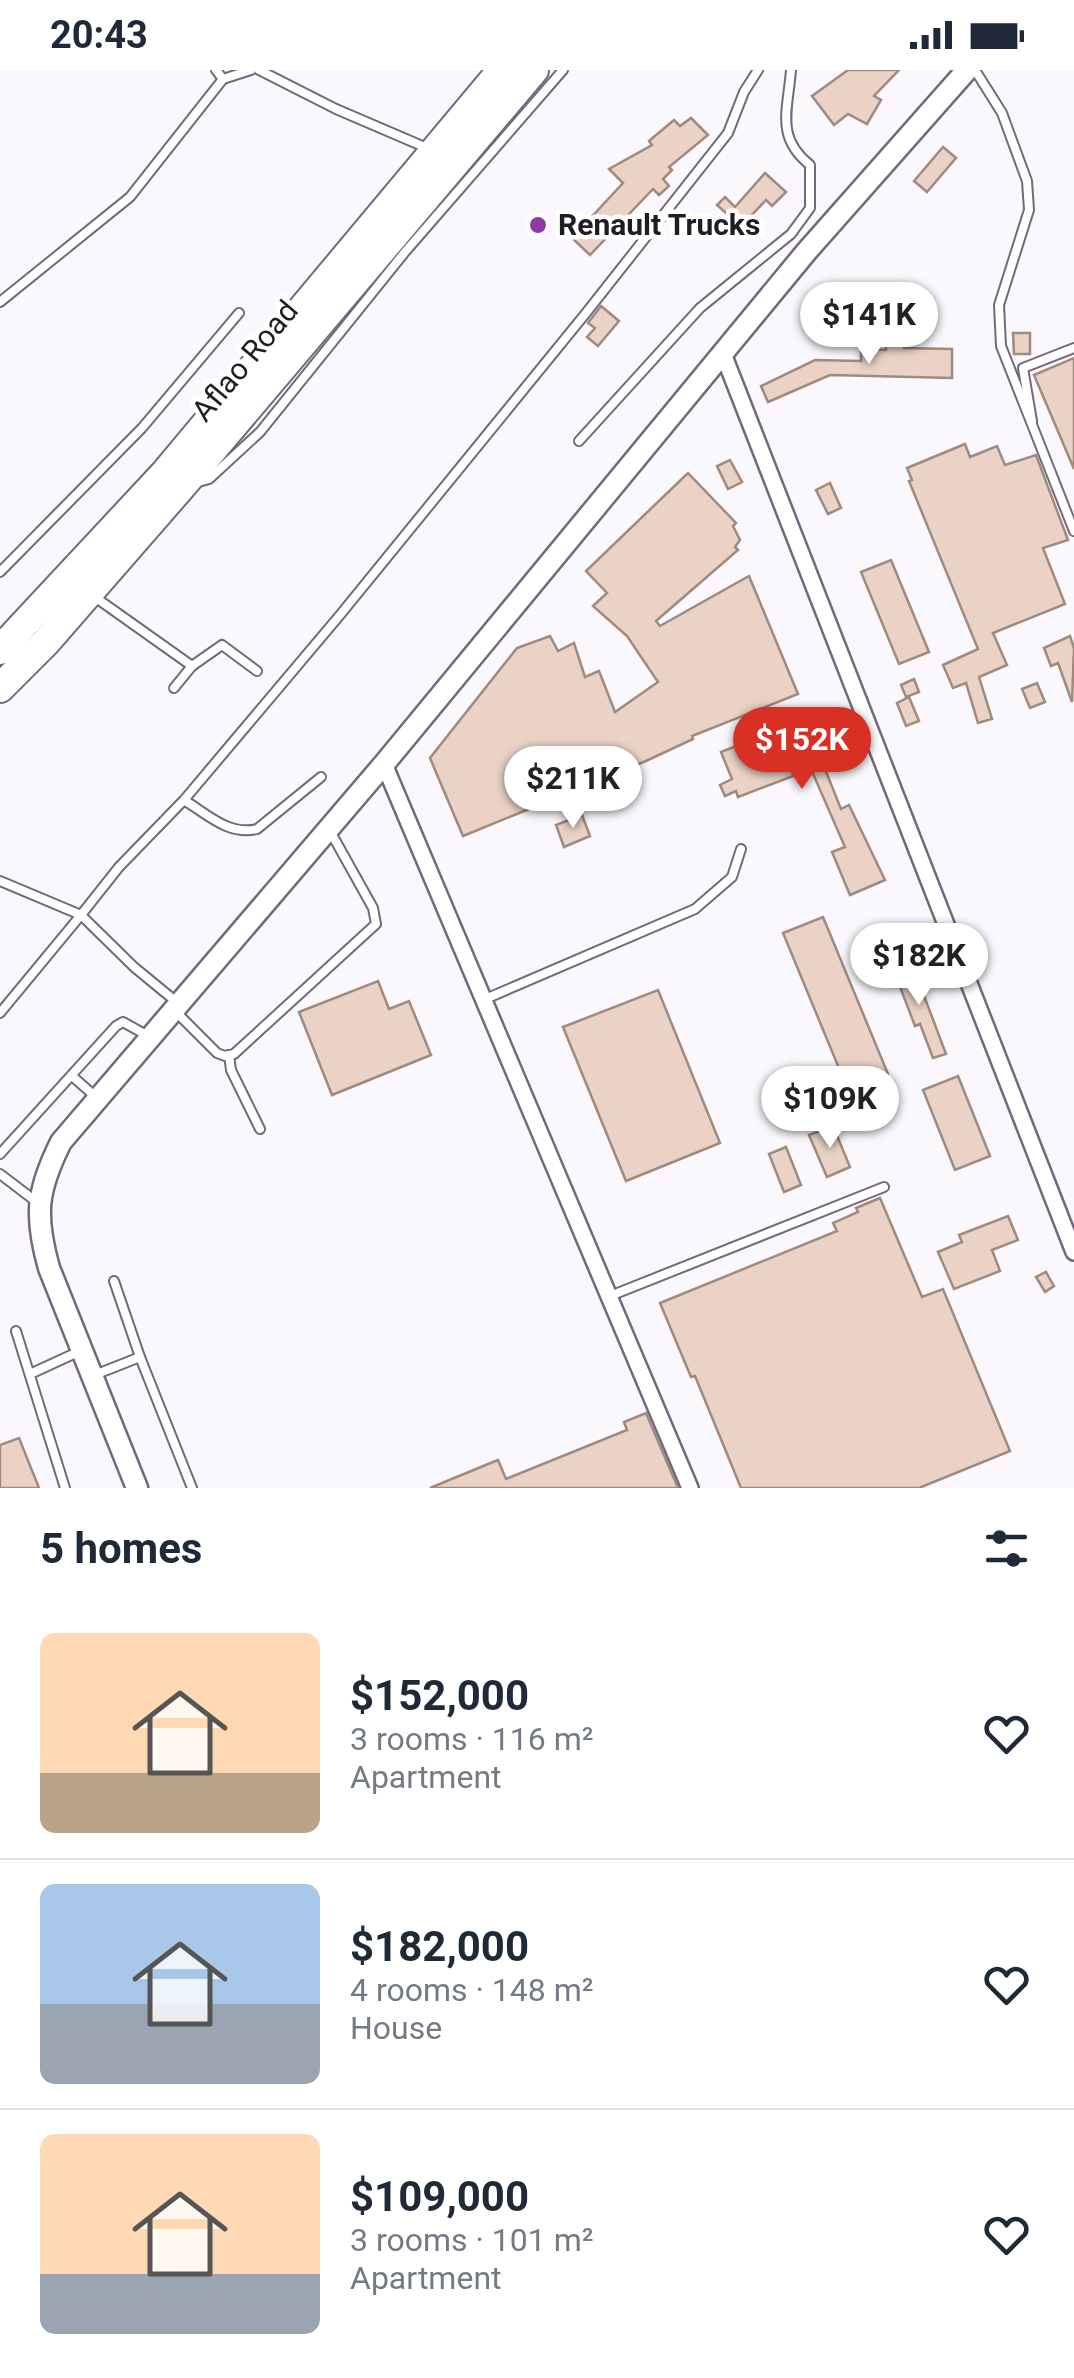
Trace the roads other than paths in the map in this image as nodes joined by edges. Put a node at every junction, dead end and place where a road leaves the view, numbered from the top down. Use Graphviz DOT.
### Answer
graph roads {
  1 [pos="216,70"];
  2 [pos="251,70"];
  3 [pos="259,70"];
  4 [pos="502,70"];
  5 [pos="534,70"];
  6 [pos="564,70"];
  7 [pos="758,70"];
  8 [pos="791,70"];
  9 [pos="967,70"];
  10 [pos="975,70"];
  11 [pos="224,79"];
  12 [pos="434,151"];
  13 [pos="791,234"];
  14 [pos="806,250"];
  15 [pos="0,302"];
  16 [pos="238,313"];
  17 [pos="1074,348"];
  18 [pos="722,351"];
  19 [pos="1035,435"];
  20 [pos="579,441"];
  21 [pos="182,487"];
  22 [pos="1074,531"];
  23 [pos="0,572"];
  24 [pos="89,592"];
  25 [pos="0,650"];
  26 [pos="192,666"];
  27 [pos="257,672"];
  28 [pos="0,688"];
  29 [pos="174,688"];
  30 [pos="384,764"];
  31 [pos="321,777"];
  32 [pos="184,800"];
  33 [pos="329,829"];
  34 [pos="741,850"];
  35 [pos="0,881"];
  36 [pos="81,915"];
  37 [pos="483,1000"];
  38 [pos="177,1006"];
  39 [pos="0,1012"];
  40 [pos="150,1037"];
  41 [pos="229,1055"];
  42 [pos="72,1076"];
  43 [pos="96,1098"];
  44 [pos="260,1129"];
  45 [pos="0,1154"];
  46 [pos="0,1174"];
  47 [pos="884,1187"];
  48 [pos="38,1204"];
  49 [pos="1074,1252"];
  50 [pos="114,1281"];
  51 [pos="609,1296"];
  52 [pos="16,1330"];
  53 [pos="82,1350"];
  54 [pos="140,1356"];
  55 [pos="30,1374"];
  56 [pos="92,1376"];
  57 [pos="66,1488"];
  58 [pos="137,1488"];
  59 [pos="192,1488"];
  60 [pos="690,1488"];
  1 -- 11 [label="lane"];
  2 -- 11 [label="lane"];
  3 -- 12 [label="lane"];
  4 -- 12 [label="highway, Aflao Road"];
  5 -- 21 [label="highway, Aflao Road"];
  6 -- 21 [label="lane"];
  7 -- 32 [label="lane"];
  8 -- 13 [label="lane"];
  9 -- 14 [label="street"];
  10 -- 19 [label="lane"];
  11 -- 15 [label="lane"];
  12 -- 25 [label="highway, Aflao Road"];
  13 -- 14 [label="lane"];
  13 -- 20 [label="lane"];
  14 -- 18 [label="street"];
  16 -- 23 [label="lane"];
  17 -- 19 [label="lane"];
  18 -- 30 [label="street"];
  18 -- 49 [label="street"];
  19 -- 22 [label="lane"];
  21 -- 24 [label="highway, Aflao Road"];
  24 -- 26 [label="lane"];
  24 -- 28 [label="highway, Aflao Road"];
  26 -- 27 [label="lane"];
  26 -- 29 [label="lane"];
  30 -- 33 [label="street"];
  30 -- 37 [label="street"];
  31 -- 32 [label="lane"];
  32 -- 36 [label="lane"];
  33 -- 38 [label="street"];
  33 -- 41 [label="lane"];
  34 -- 37 [label="lane"];
  35 -- 36 [label="lane"];
  36 -- 38 [label="lane"];
  36 -- 39 [label="lane"];
  37 -- 51 [label="street"];
  38 -- 40 [label="street"];
  38 -- 41 [label="lane"];
  40 -- 42 [label="lane"];
  40 -- 43 [label="street"];
  41 -- 44 [label="lane"];
  42 -- 43 [label="lane"];
  42 -- 45 [label="lane"];
  43 -- 48 [label="street"];
  46 -- 48 [label="lane"];
  47 -- 51 [label="lane"];
  48 -- 53 [label="street"];
  50 -- 54 [label="lane"];
  51 -- 60 [label="street"];
  52 -- 55 [label="lane"];
  53 -- 55 [label="lane"];
  53 -- 56 [label="street"];
  54 -- 56 [label="lane"];
  54 -- 59 [label="lane"];
  55 -- 57 [label="lane"];
  56 -- 58 [label="street"];
}
